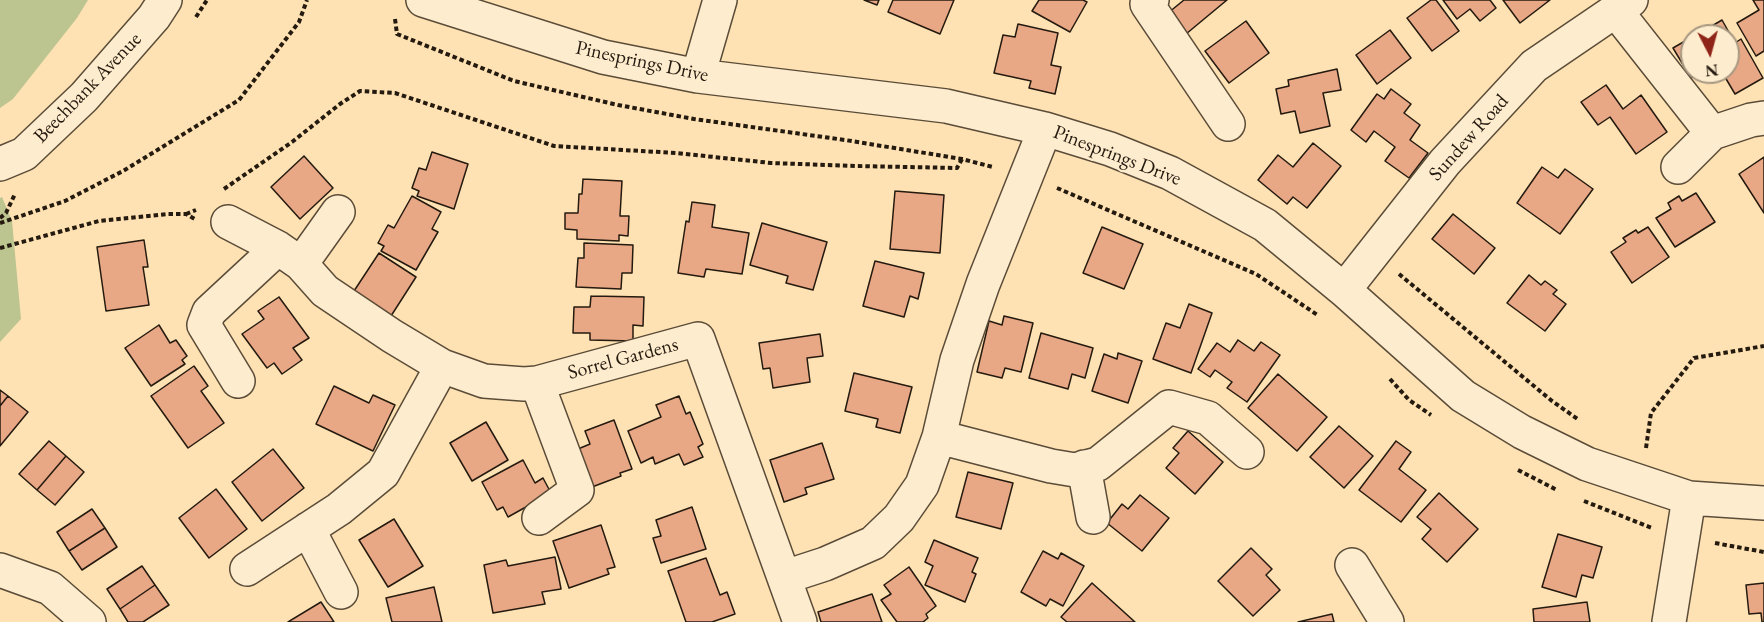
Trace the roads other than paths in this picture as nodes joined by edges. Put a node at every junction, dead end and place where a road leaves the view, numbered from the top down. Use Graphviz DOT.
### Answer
graph roads {
  1 [pos="165,0"];
  2 [pos="720,0"];
  3 [pos="1150,2"];
  4 [pos="409,6"];
  5 [pos="1624,6"];
  6 [pos="698,76"];
  7 [pos="1764,118"];
  8 [pos="1228,124"];
  9 [pos="1045,129"];
  10 [pos="1712,133"];
  11 [pos="1678,167"];
  12 [pos="8,175"];
  13 [pos="217,206"];
  14 [pos="338,212"];
  15 [pos="289,256"];
  16 [pos="1344,290"];
  17 [pos="442,366"];
  18 [pos="237,381"];
  19 [pos="537,383"];
  20 [pos="939,437"];
  21 [pos="1247,452"];
  22 [pos="1084,467"];
  23 [pos="1689,498"];
  24 [pos="1764,503"];
  25 [pos="1093,517"];
  26 [pos="539,518"];
  27 [pos="308,529"];
  28 [pos="1352,565"];
  29 [pos="247,569"];
  30 [pos="0,570"];
  31 [pos="785,577"];
  32 [pos="341,592"];
  33 [pos="89,622"];
  34 [pos="800,622"];
  35 [pos="1387,622"];
  36 [pos="1669,622"];
  1 -- 12 [label="street, Beechbank Avenue"];
  2 -- 6 [label="street"];
  3 -- 8 [label="street"];
  4 -- 6 [label="street, Pinesprings Drive"];
  5 -- 10 [label="street, Sundew Road"];
  5 -- 16 [label="street, Sundew Road"];
  6 -- 9 [label="street, Pinesprings Drive"];
  7 -- 10 [label="street"];
  9 -- 16 [label="street, Pinesprings Drive"];
  9 -- 20 [label="street"];
  10 -- 11 [label="street"];
  13 -- 15 [label="street, Sorrel Gardens"];
  14 -- 15 [label="street"];
  15 -- 17 [label="street, Sorrel Gardens"];
  15 -- 18 [label="street"];
  16 -- 23 [label="street, Pinesprings Drive"];
  17 -- 19 [label="street, Sorrel Gardens"];
  17 -- 27 [label="street"];
  19 -- 26 [label="street"];
  19 -- 31 [label="street, Sorrel Gardens"];
  20 -- 22 [label="street"];
  20 -- 31 [label="street"];
  21 -- 22 [label="street"];
  22 -- 25 [label="street"];
  23 -- 24 [label="street, Pinesprings Drive"];
  23 -- 36 [label="street"];
  27 -- 29 [label="street"];
  27 -- 32 [label="street"];
  28 -- 35 [label="street"];
  30 -- 33 [label="street"];
  31 -- 34 [label="street, Sorrel Gardens"];
}
